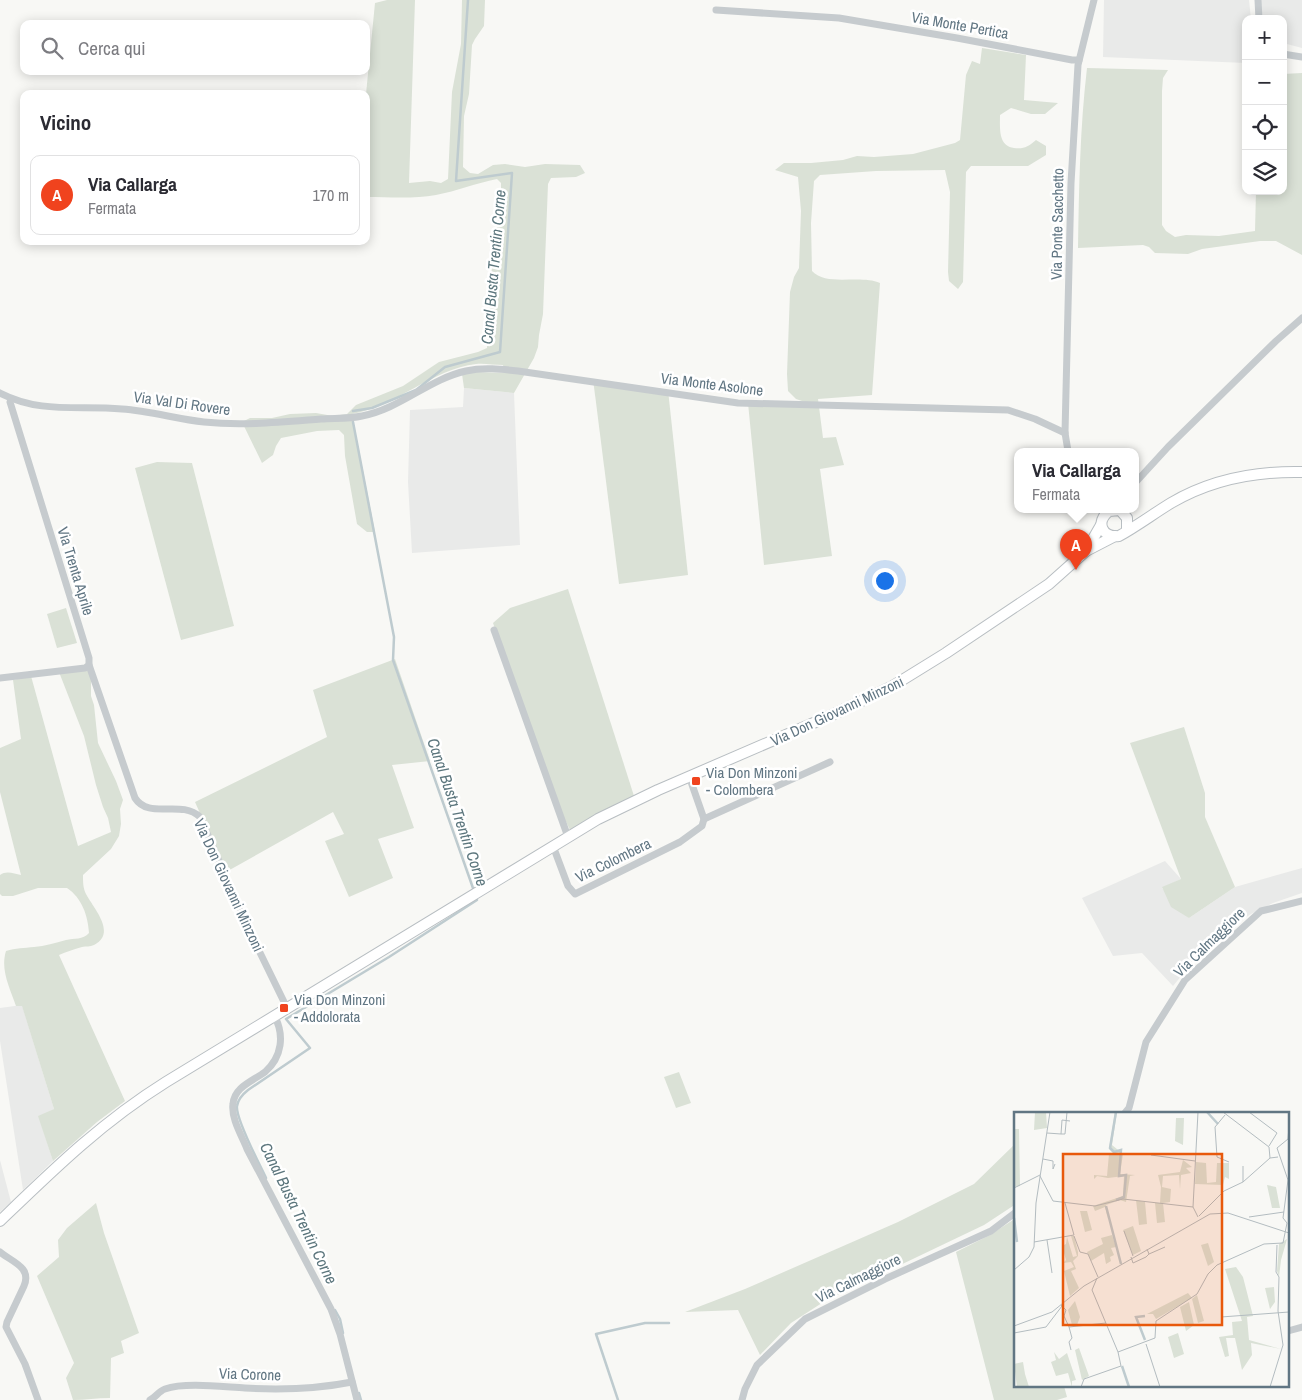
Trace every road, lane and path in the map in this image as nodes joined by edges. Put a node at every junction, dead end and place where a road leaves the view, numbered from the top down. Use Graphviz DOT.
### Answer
graph roads {
  1 [pos="1094,0"];
  2 [pos="1258,0"];
  3 [pos="716,10"];
  4 [pos="1259,15"];
  5 [pos="1287,55"];
  6 [pos="1302,57"];
  7 [pos="1079,60"];
  8 [pos="1302,318"];
  9 [pos="0,393"];
  10 [pos="11,399"];
  11 [pos="363,416"];
  12 [pos="1065,433"];
  13 [pos="1068,448"];
  14 [pos="1302,472"];
  15 [pos="1139,479"];
  16 [pos="1106,513"];
  17 [pos="1106,513"];
  18 [pos="1125,513"];
  19 [pos="1150,516"];
  20 [pos="1127,529"];
  21 [pos="1114,536"];
  22 [pos="1086,552"];
  23 [pos="494,630"];
  24 [pos="89,665"];
  25 [pos="0,678"];
  26 [pos="830,762"];
  27 [pos="689,776"];
  28 [pos="704,819"];
  29 [pos="568,837"];
  30 [pos="553,846"];
  31 [pos="1302,901"];
  32 [pos="287,1008"];
  33 [pos="274,1015"];
  34 [pos="1125,1112"];
  35 [pos="1014,1214"];
  36 [pos="0,1221"];
  37 [pos="0,1252"];
  38 [pos="352,1382"];
  39 [pos="38,1400"];
  40 [pos="150,1400"];
  41 [pos="357,1400"];
  42 [pos="742,1400"];
  1 -- 7 [label="street, Via Ponte Sacchetto"];
  2 -- 4 [label="street"];
  3 -- 7 [label="street, Via Monte Pertica"];
  5 -- 6 [label="street"];
  7 -- 12 [label="street, Via Ponte Sacchetto"];
  8 -- 15 [label="street"];
  9 -- 10 [label="street, Via Val Di Rovere"];
  10 -- 11 [label="street, Via Val Di Rovere"];
  10 -- 24 [label="street, Via Trenta Aprile"];
  11 -- 12 [label="street, Via Monte Asolone"];
  12 -- 13 [label="street, Via Ponte Sacchetto"];
  14 -- 19 [label="street"];
  16 -- 21 [label="street"];
  17 -- 22 [label="street"];
  18 -- 19 [label="street"];
  18 -- 20 [label="street"];
  19 -- 20 [label="street"];
  20 -- 21 [label="street"];
  21 -- 22 [label="street"];
  22 -- 27 [label="street, Via Don Giovanni Minzoni"];
  23 -- 29 [label="street"];
  24 -- 25 [label="street"];
  24 -- 32 [label="street, Via Don Giovanni Minzoni"];
  26 -- 28 [label="street, Via Colombera"];
  27 -- 28 [label="street"];
  27 -- 29 [label="street, Via Don Giovanni Minzoni"];
  28 -- 30 [label="street, Via Colombera"];
  29 -- 30 [label="street, Via Don Giovanni Minzoni"];
  30 -- 32 [label="street, Via Don Giovanni Minzoni"];
  31 -- 34 [label="street, Via Calmaggiore"];
  32 -- 33 [label="street, Via Don Giovanni Minzoni"];
  33 -- 36 [label="street, Via Don Giovanni Minzoni"];
  33 -- 38 [label="street"];
  35 -- 42 [label="street, Via Calmaggiore"];
  37 -- 39 [label="street"];
  38 -- 40 [label="street, Via Corone"];
  38 -- 41 [label="street"];
}
